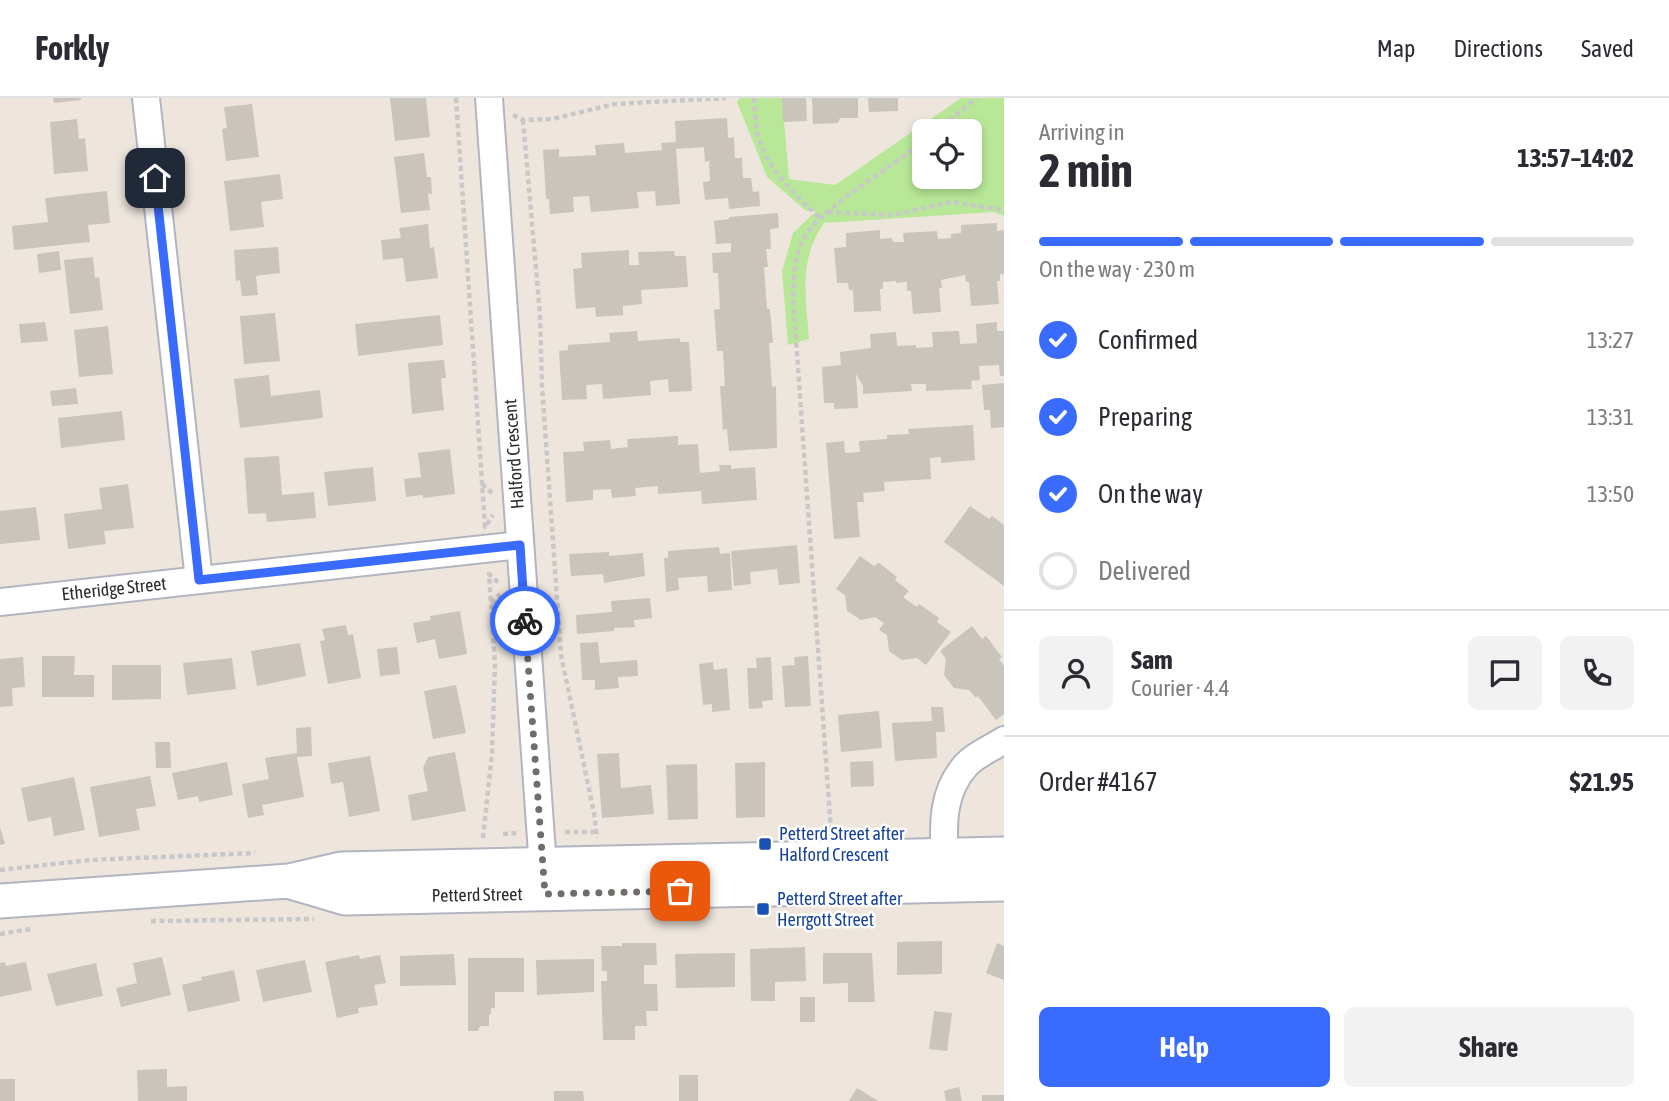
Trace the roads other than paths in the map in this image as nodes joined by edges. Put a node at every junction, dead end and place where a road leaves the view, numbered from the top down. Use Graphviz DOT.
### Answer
graph roads {
  1 [pos="146,98"];
  2 [pos="489,108"];
  3 [pos="520,545"];
  4 [pos="199,580"];
  5 [pos="0,602"];
  6 [pos="1004,740"];
  7 [pos="1004,854"];
  8 [pos="945,870"];
  9 [pos="544,879"];
  10 [pos="1004,884"];
  11 [pos="3,917"];
  1 -- 4 [label="street"];
  2 -- 3 [label="street, Halford Crescent"];
  3 -- 4 [label="street, Etheridge Street"];
  3 -- 9 [label="street, Halford Crescent"];
  4 -- 5 [label="street, Etheridge Street"];
  6 -- 8 [label="street"];
  7 -- 8 [label="street, Petterd Street"];
  8 -- 9 [label="street, Petterd Street"];
  8 -- 9 [label="street, Petterd Street"];
  8 -- 10 [label="street, Petterd Street"];
  9 -- 11 [label="street, Petterd Street"];
}
